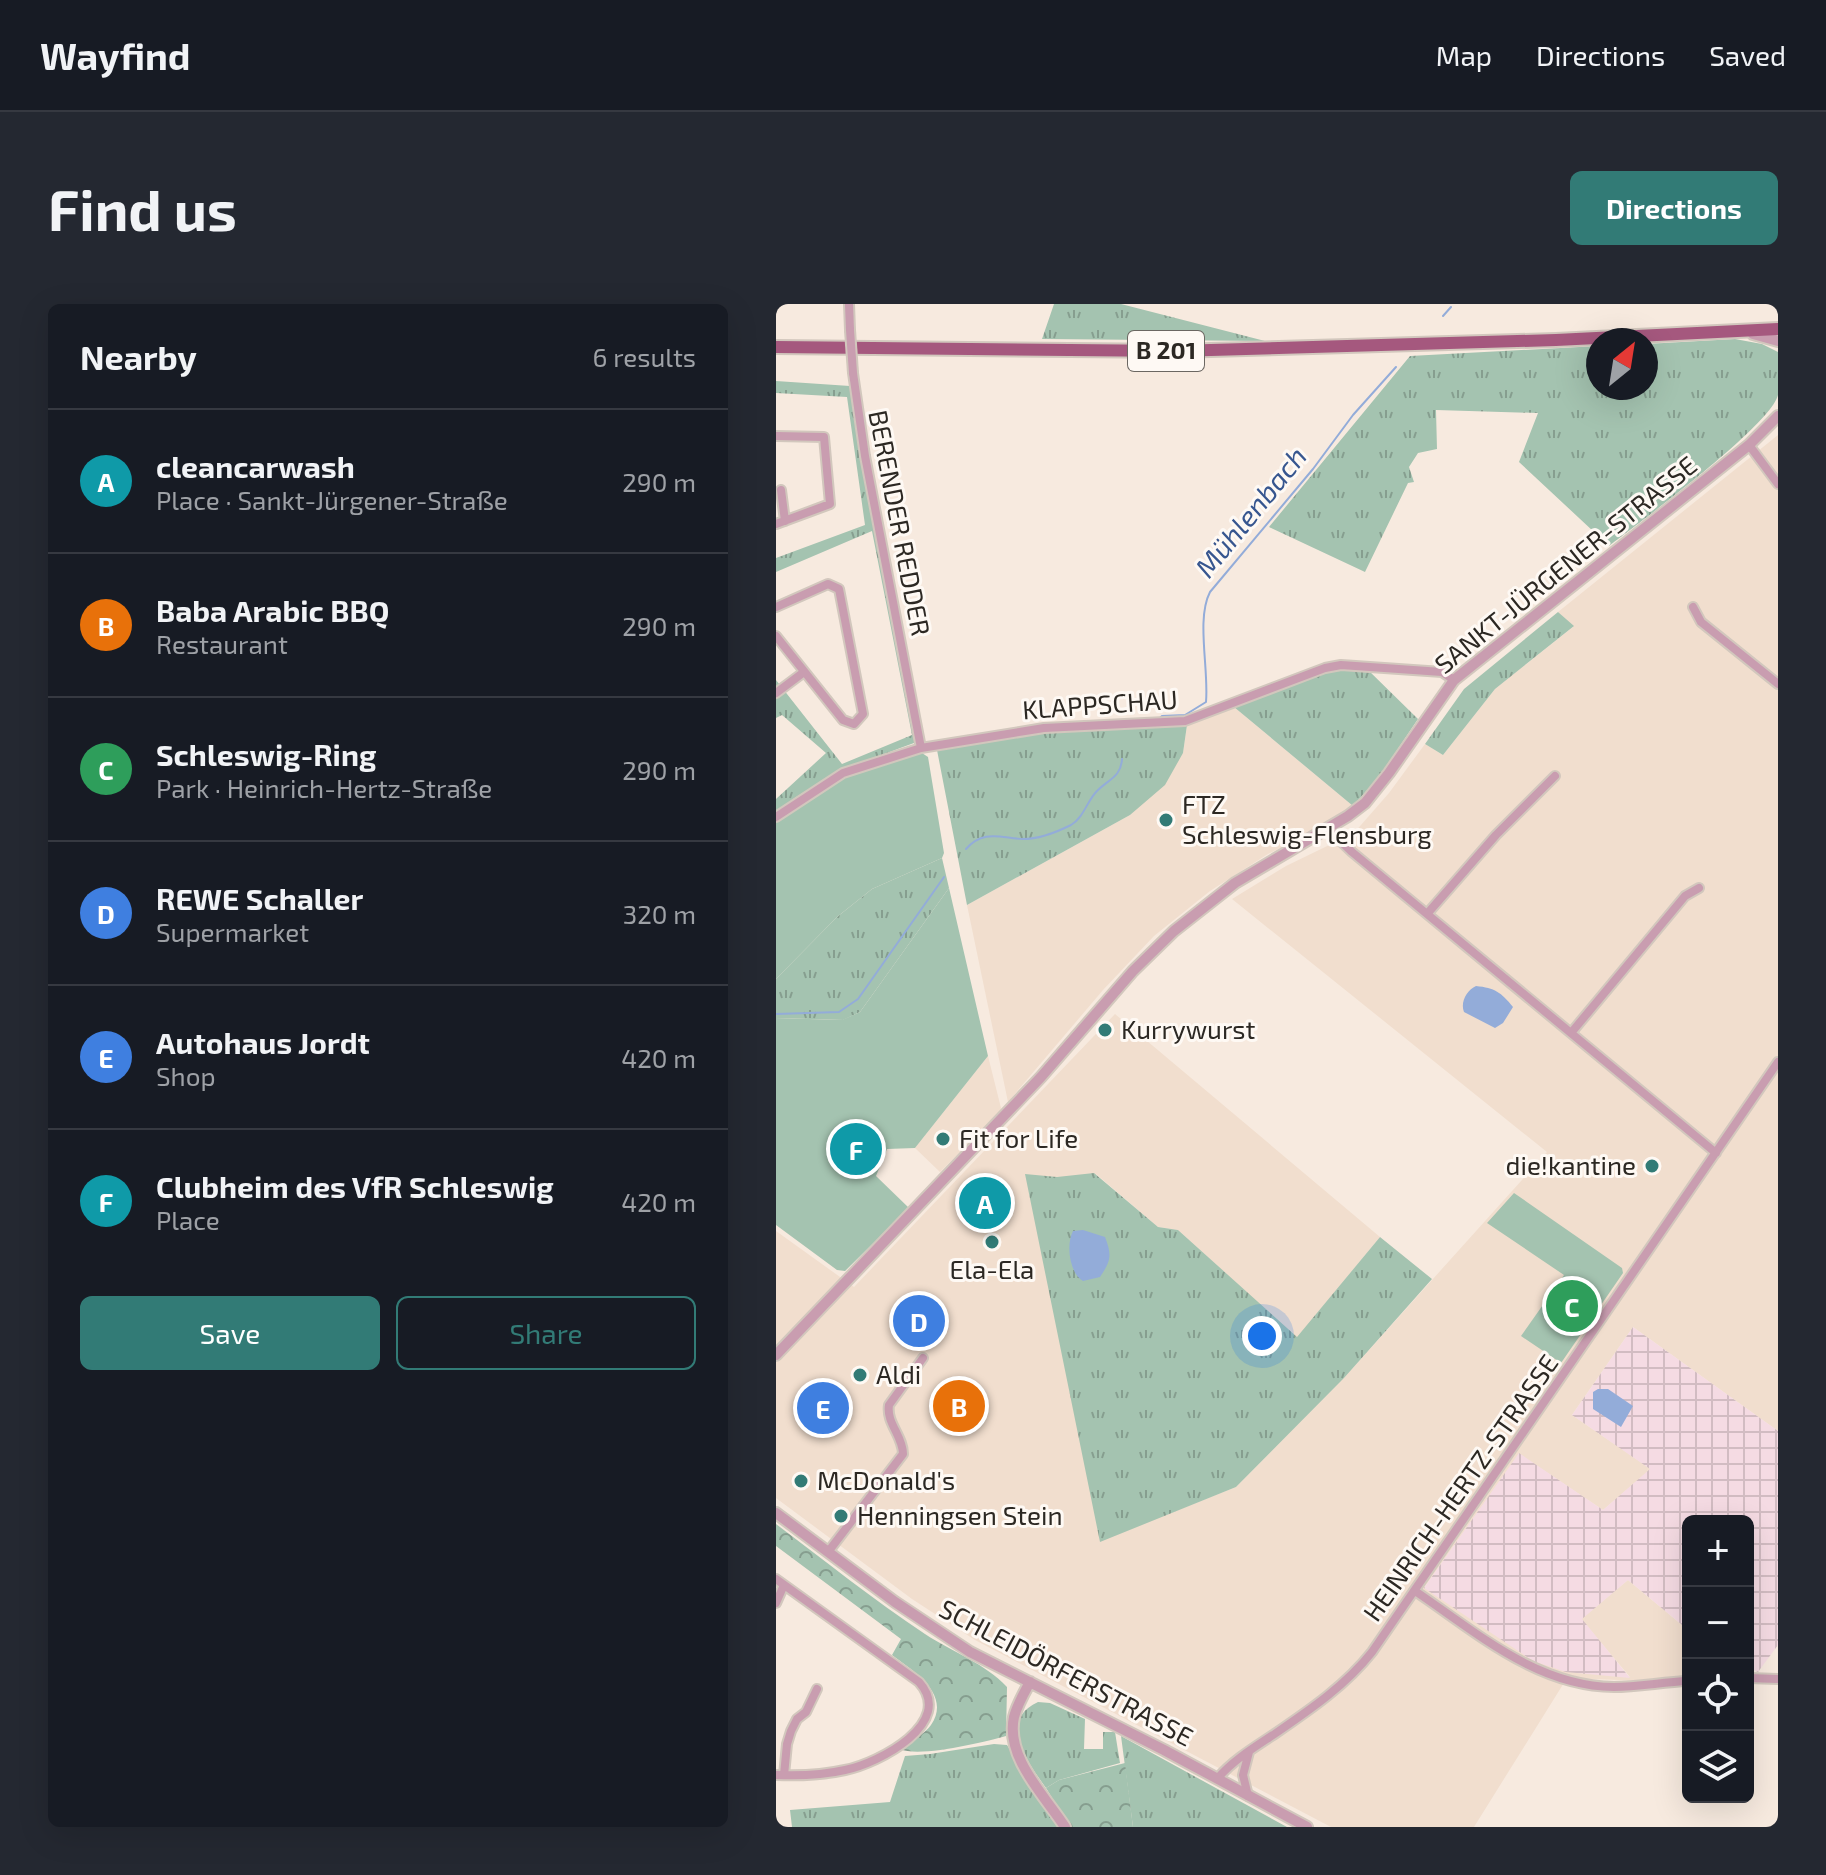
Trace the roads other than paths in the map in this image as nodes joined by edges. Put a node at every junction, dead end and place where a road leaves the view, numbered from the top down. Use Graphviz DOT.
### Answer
graph roads {
  1 [pos="849,304"];
  2 [pos="1778,329"];
  3 [pos="1735,331"];
  4 [pos="1778,341"];
  5 [pos="776,347"];
  6 [pos="1778,416"];
  7 [pos="776,436"];
  8 [pos="1749,445"];
  9 [pos="1778,484"];
  10 [pos="781,490"];
  11 [pos="780,522"];
  12 [pos="776,607"];
  13 [pos="1693,607"];
  14 [pos="776,636"];
  15 [pos="804,672"];
  16 [pos="1454,680"];
  17 [pos="1778,684"];
  18 [pos="776,693"];
  19 [pos="925,747"];
  20 [pos="1555,776"];
  21 [pos="776,817"];
  22 [pos="1327,828"];
  23 [pos="1699,888"];
  24 [pos="1427,914"];
  25 [pos="1571,1033"];
  26 [pos="1778,1062"];
  27 [pos="1716,1153"];
  28 [pos="776,1355"];
  29 [pos="923,1358"];
  30 [pos="776,1513"];
  31 [pos="828,1552"];
  32 [pos="776,1579"];
  33 [pos="784,1585"];
  34 [pos="1415,1591"];
  35 [pos="776,1603"];
  36 [pos="1754,1678"];
  37 [pos="1778,1679"];
  38 [pos="1682,1681"];
  39 [pos="1030,1682"];
  40 [pos="817,1689"];
  41 [pos="1249,1751"];
  42 [pos="780,1775"];
  43 [pos="1217,1779"];
  44 [pos="1248,1796"];
  45 [pos="1065,1827"];
  46 [pos="1307,1827"];
  1 -- 19 [label="street, BERENDER REDDER, bridge"];
  2 -- 3 [label="main road, B 201"];
  3 -- 4 [label="street"];
  3 -- 5 [label="main road, B 201"];
  6 -- 8 [label="street, SANKT-JÜRGENER-STRASSE"];
  7 -- 11 [label="street"];
  8 -- 9 [label="street"];
  8 -- 16 [label="street, SANKT-JÜRGENER-STRASSE"];
  10 -- 11 [label="street"];
  12 -- 15 [label="street"];
  13 -- 17 [label="street"];
  14 -- 15 [label="street"];
  15 -- 18 [label="street"];
  16 -- 19 [label="street, KLAPPSCHAU"];
  16 -- 22 [label="street, SANKT-JÜRGENER-STRASSE"];
  19 -- 21 [label="street"];
  20 -- 24 [label="street"];
  22 -- 24 [label="street"];
  22 -- 28 [label="street, SANKT-JÜRGENER-STRASSE"];
  23 -- 25 [label="street"];
  24 -- 25 [label="street"];
  25 -- 27 [label="street"];
  26 -- 27 [label="street, HEINRICH-HERTZ-STRASSE"];
  27 -- 34 [label="street, HEINRICH-HERTZ-STRASSE"];
  29 -- 31 [label="street"];
  30 -- 31 [label="street, SCHLEIDÖRFERSTRASSE"];
  31 -- 39 [label="street, SCHLEIDÖRFERSTRASSE"];
  32 -- 33 [label="street"];
  33 -- 35 [label="street"];
  33 -- 42 [label="street"];
  34 -- 38 [label="street"];
  34 -- 41 [label="street, HEINRICH-HERTZ-STRASSE"];
  36 -- 37 [label="street"];
  39 -- 43 [label="street, SCHLEIDÖRFERSTRASSE"];
  39 -- 45 [label="street"];
  40 -- 42 [label="street"];
  41 -- 43 [label="street, HEINRICH-HERTZ-STRASSE"];
  41 -- 44 [label="street"];
  43 -- 44 [label="street, SCHLEIDÖRFERSTRASSE"];
  44 -- 46 [label="street, SCHLEIDÖRFERSTRASSE"];
}
